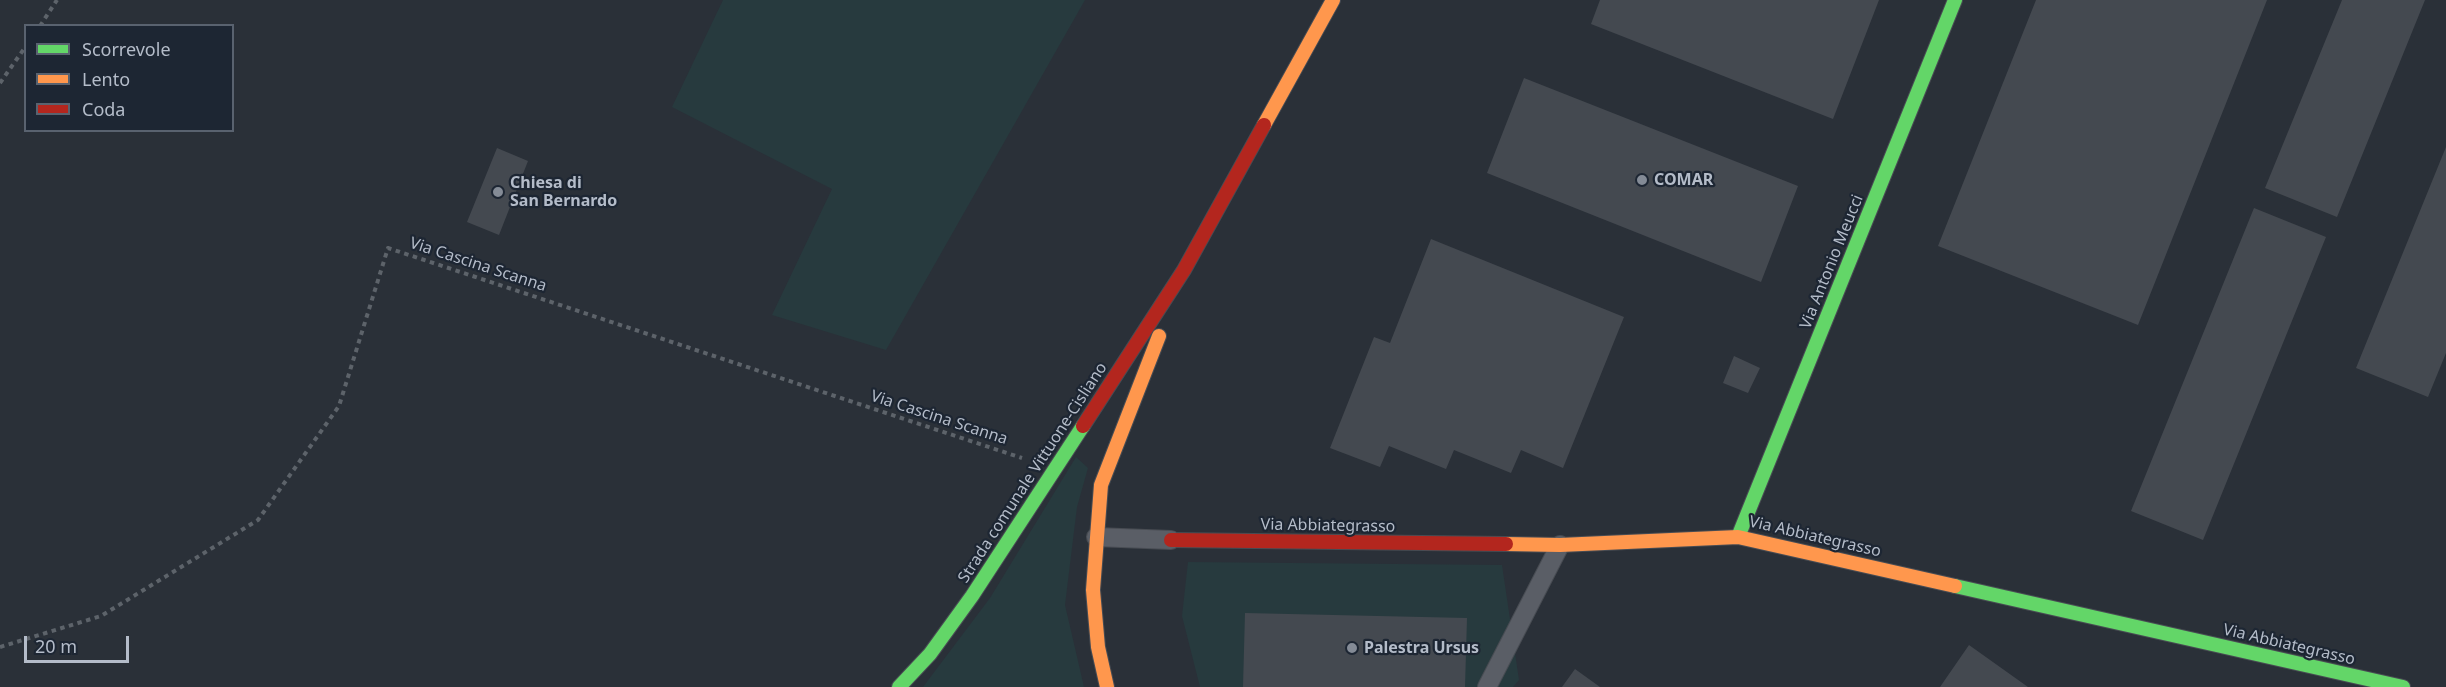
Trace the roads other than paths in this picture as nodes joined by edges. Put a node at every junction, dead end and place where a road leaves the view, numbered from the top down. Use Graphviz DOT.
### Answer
graph roads {
  1 [pos="1333,0"];
  2 [pos="1955,0"];
  3 [pos="1184,270"];
  4 [pos="1096,537"];
  5 [pos="1738,537"];
  6 [pos="1171,540"];
  7 [pos="1560,545"];
  8 [pos="899,687"];
  9 [pos="1107,687"];
  10 [pos="1487,687"];
  11 [pos="2403,687"];
  1 -- 3 [label="street, Strada comunale Vittuone-Cisliano"];
  2 -- 5 [label="street, Via Antonio Meucci"];
  3 -- 4 [label="street, Strada comunale Vittuone-Cisliano"];
  3 -- 8 [label="street, Strada comunale Vittuone-Cisliano"];
  4 -- 6 [label="lane"];
  4 -- 9 [label="street, Strada comunale Vittuone-Cisliano"];
  5 -- 7 [label="street, Via Abbiategrasso"];
  5 -- 11 [label="street, Via Abbiategrasso"];
  6 -- 7 [label="street, Via Abbiategrasso"];
  7 -- 10 [label="lane"];
}
